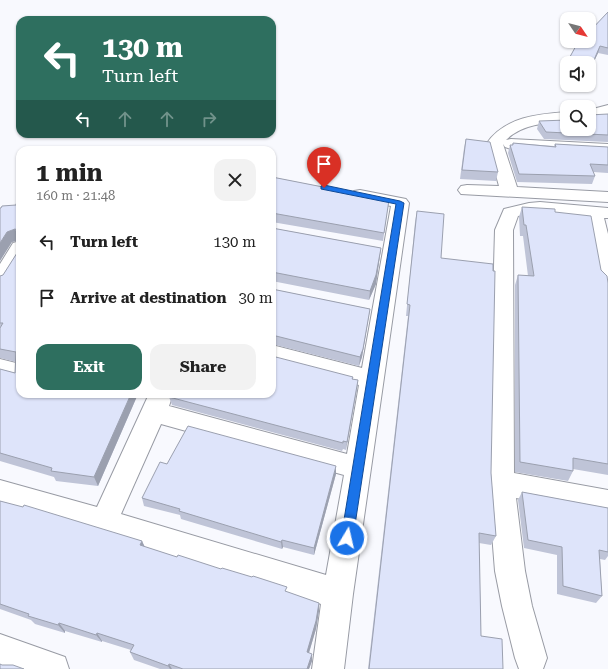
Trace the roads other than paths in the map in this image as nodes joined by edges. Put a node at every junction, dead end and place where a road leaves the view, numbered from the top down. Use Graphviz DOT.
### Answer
graph roads {
  1 [pos="608,109"];
  2 [pos="596,112"];
  3 [pos="560,118"];
  4 [pos="495,143"];
  5 [pos="608,149"];
  6 [pos="467,190"];
  7 [pos="509,191"];
  8 [pos="347,192"];
  9 [pos="603,207"];
  10 [pos="16,254"];
  11 [pos="0,280"];
  12 [pos="608,280"];
  13 [pos="276,355"];
  14 [pos="0,368"];
  15 [pos="16,372"];
  16 [pos="372,379"];
  17 [pos="157,403"];
  18 [pos="358,468"];
  19 [pos="501,483"];
  20 [pos="0,492"];
  21 [pos="608,502"];
  22 [pos="104,522"];
  23 [pos="338,594"];
  24 [pos="0,650"];
  25 [pos="530,658"];
  26 [pos="53,669"];
  27 [pos="328,669"];
  1 -- 2 [label="street"];
  3 -- 4 [label="street"];
  4 -- 5 [label="street"];
  4 -- 7 [label="street"];
  6 -- 7 [label="street"];
  7 -- 9 [label="street"];
  8 -- 16 [label="street"];
  9 -- 12 [label="street"];
  9 -- 19 [label="street"];
  10 -- 11 [label="street"];
  13 -- 16 [label="street"];
  14 -- 15 [label="street"];
  16 -- 18 [label="street"];
  17 -- 18 [label="street"];
  17 -- 22 [label="street"];
  18 -- 23 [label="street"];
  19 -- 21 [label="street"];
  19 -- 25 [label="street"];
  20 -- 22 [label="street"];
  22 -- 23 [label="street"];
  23 -- 27 [label="street"];
  24 -- 26 [label="street"];
}
